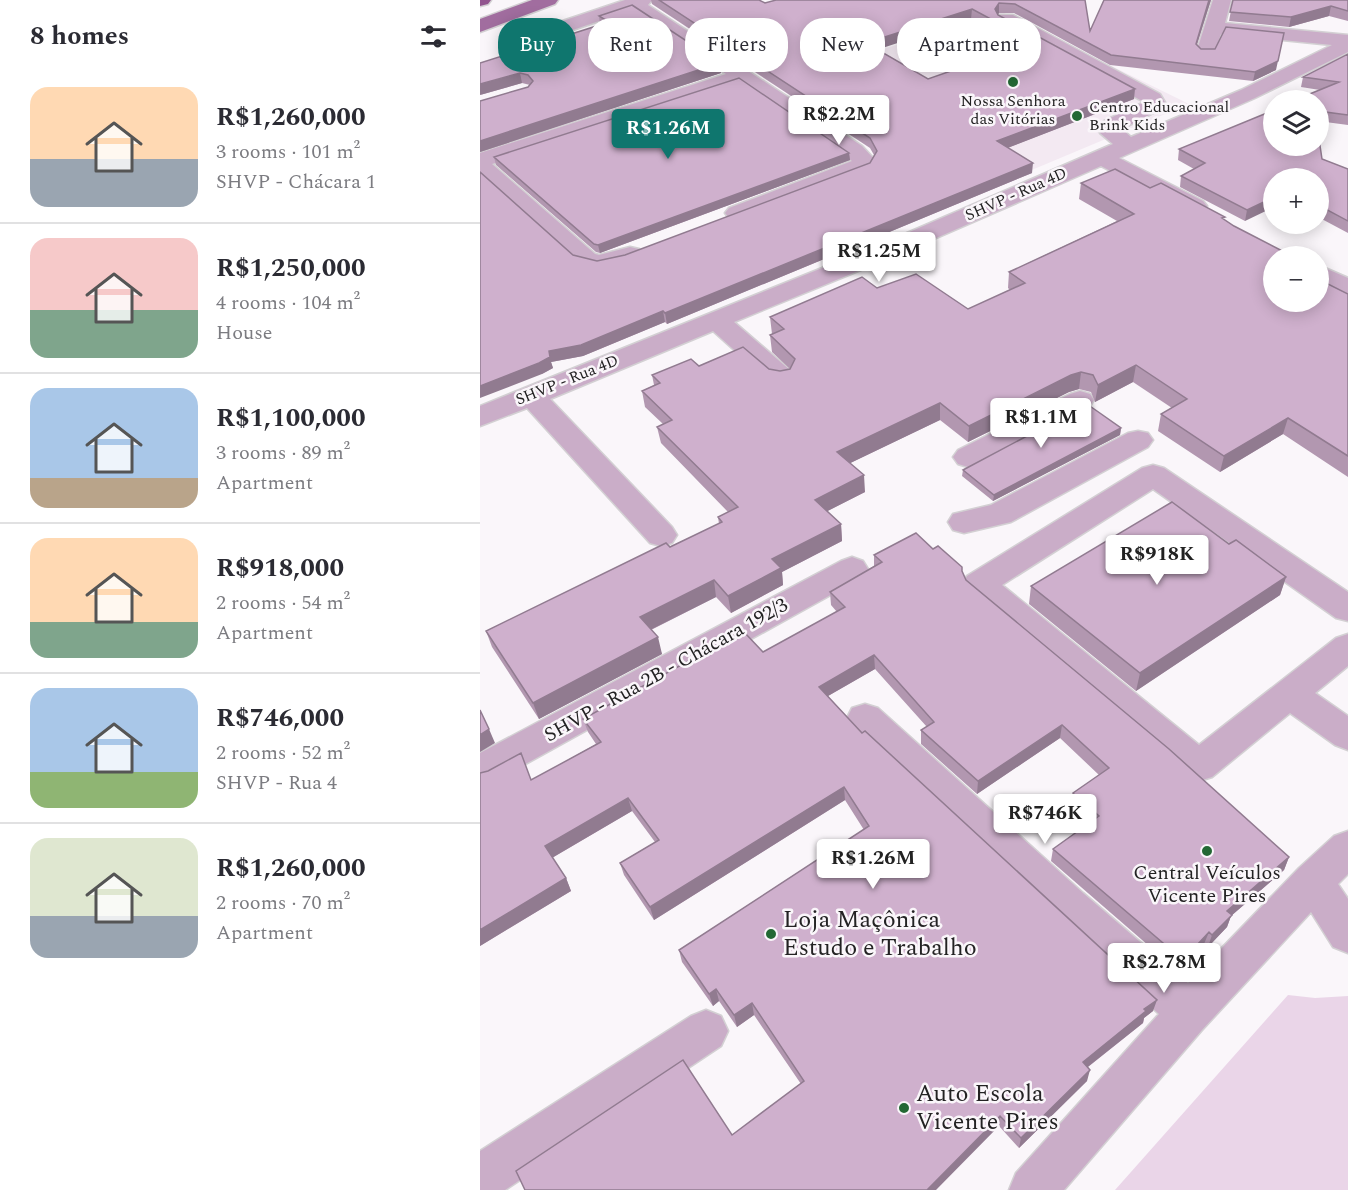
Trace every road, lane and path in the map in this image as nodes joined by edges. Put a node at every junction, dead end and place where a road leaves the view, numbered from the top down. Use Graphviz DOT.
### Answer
graph roads {
  1 [pos="549,0"];
  2 [pos="1222,0"];
  3 [pos="638,2"];
  4 [pos="576,23"];
  5 [pos="480,26"];
  6 [pos="1215,28"];
  7 [pos="1041,38"];
  8 [pos="1344,49"];
  9 [pos="1206,52"];
  10 [pos="741,76"];
  11 [pos="1129,145"];
  12 [pos="1100,157"];
  13 [pos="480,163"];
  14 [pos="1218,219"];
  15 [pos="715,222"];
  16 [pos="650,246"];
  17 [pos="1329,278"];
  18 [pos="1348,288"];
  19 [pos="716,320"];
  20 [pos="781,377"];
  21 [pos="531,395"];
  22 [pos="1080,400"];
  23 [pos="480,417"];
  24 [pos="1138,440"];
  25 [pos="968,457"];
  26 [pos="964,522"];
  27 [pos="661,535"];
  28 [pos="852,569"];
  29 [pos="1348,609"];
  30 [pos="1348,647"];
  31 [pos="1289,693"];
  32 [pos="865,718"];
  33 [pos="1348,735"];
  34 [pos="480,771"];
  35 [pos="1348,848"];
  36 [pos="1313,882"];
  37 [pos="1348,934"];
  38 [pos="1189,1012"];
  39 [pos="706,1030"];
  40 [pos="480,1179"];
  41 [pos="1033,1190"];
  1 -- 5 [label="main road"];
  2 -- 6 [label="street"];
  3 -- 4 [label="street"];
  3 -- 10 [label="street"];
  6 -- 8 [label="street"];
  6 -- 9 [label="street"];
  7 -- 11 [label="street"];
  8 -- 11 [label="street, SHVP - Rua 4D"];
  10 -- 13 [label="street"];
  10 -- 15 [label="street"];
  11 -- 12 [label="street, SHVP - Rua 4D"];
  12 -- 14 [label="street"];
  12 -- 19 [label="street, SHVP - Rua 4D"];
  13 -- 16 [label="street"];
  17 -- 18 [label="street"];
  19 -- 20 [label="street"];
  19 -- 21 [label="street, SHVP - Rua 4D"];
  21 -- 23 [label="street, SHVP - Rua 4D"];
  21 -- 27 [label="street"];
  22 -- 25 [label="street"];
  24 -- 26 [label="street"];
  28 -- 34 [label="street, SHVP - Rua 2B - Chácara 192/3"];
  29 -- 31 [label="street"];
  30 -- 31 [label="street"];
  31 -- 33 [label="street"];
  32 -- 38 [label="street"];
  35 -- 36 [label="street"];
  36 -- 37 [label="street"];
  36 -- 38 [label="street"];
  38 -- 41 [label="street"];
  39 -- 40 [label="street"];
}
